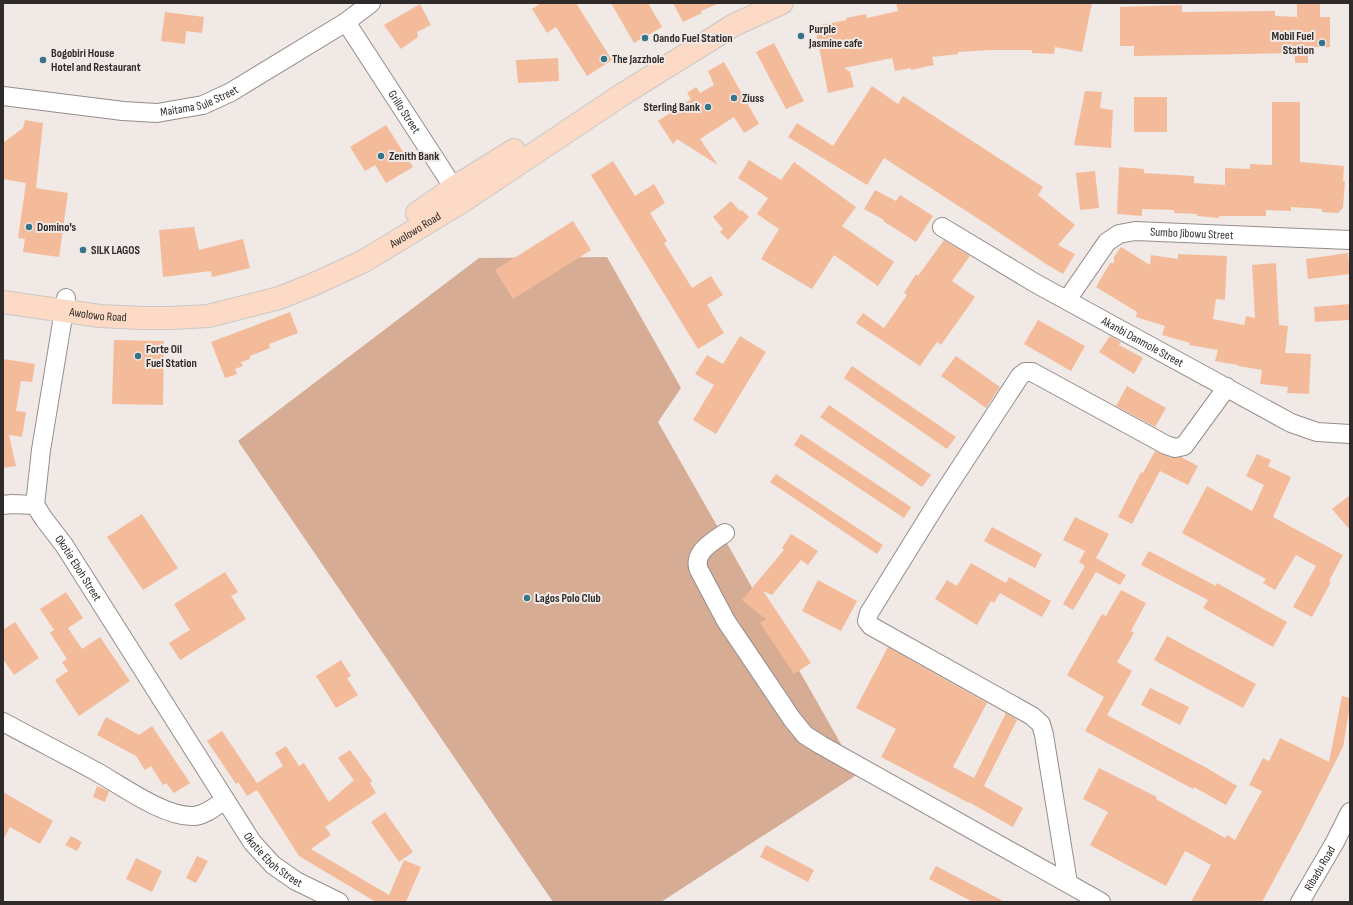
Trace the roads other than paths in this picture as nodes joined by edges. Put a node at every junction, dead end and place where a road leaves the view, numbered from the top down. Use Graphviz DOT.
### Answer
graph roads {
  1 [pos="371,3"];
  2 [pos="746,3"];
  3 [pos="782,3"];
  4 [pos="346,22"];
  5 [pos="3,96"];
  6 [pos="458,195"];
  7 [pos="942,227"];
  8 [pos="1350,240"];
  9 [pos="3,288"];
  10 [pos="1067,300"];
  11 [pos="3,302"];
  12 [pos="65,304"];
  13 [pos="1227,387"];
  14 [pos="1350,434"];
  15 [pos="3,505"];
  16 [pos="35,505"];
  17 [pos="724,533"];
  18 [pos="3,722"];
  19 [pos="225,800"];
  20 [pos="1350,812"];
  21 [pos="1068,883"];
  22 [pos="339,902"];
  23 [pos="1101,902"];
  24 [pos="1300,902"];
  1 -- 4 [label="street, Maitama Sule Street"];
  2 -- 6 [label="main road, Awolowo Road"];
  3 -- 6 [label="main road, Awolowo Road"];
  4 -- 5 [label="street, Maitama Sule Street"];
  4 -- 6 [label="street, Grillo Street"];
  6 -- 12 [label="main road, Awolowo Road"];
  7 -- 10 [label="street, Akanbi Danmole Street"];
  8 -- 10 [label="street, Sumbo Jibowu Street"];
  9 -- 12 [label="main road, Awolowo Road"];
  10 -- 13 [label="street, Akanbi Danmole Street"];
  11 -- 12 [label="main road, Awolowo Road"];
  12 -- 16 [label="street"];
  13 -- 14 [label="street, Akanbi Danmole Street"];
  13 -- 21 [label="street"];
  15 -- 16 [label="street"];
  16 -- 19 [label="street, Okotie Eboh Street"];
  17 -- 21 [label="street"];
  18 -- 19 [label="street"];
  19 -- 22 [label="street, Okotie Eboh Street"];
  20 -- 24 [label="street, Ribadu Road"];
  21 -- 23 [label="street"];
}
